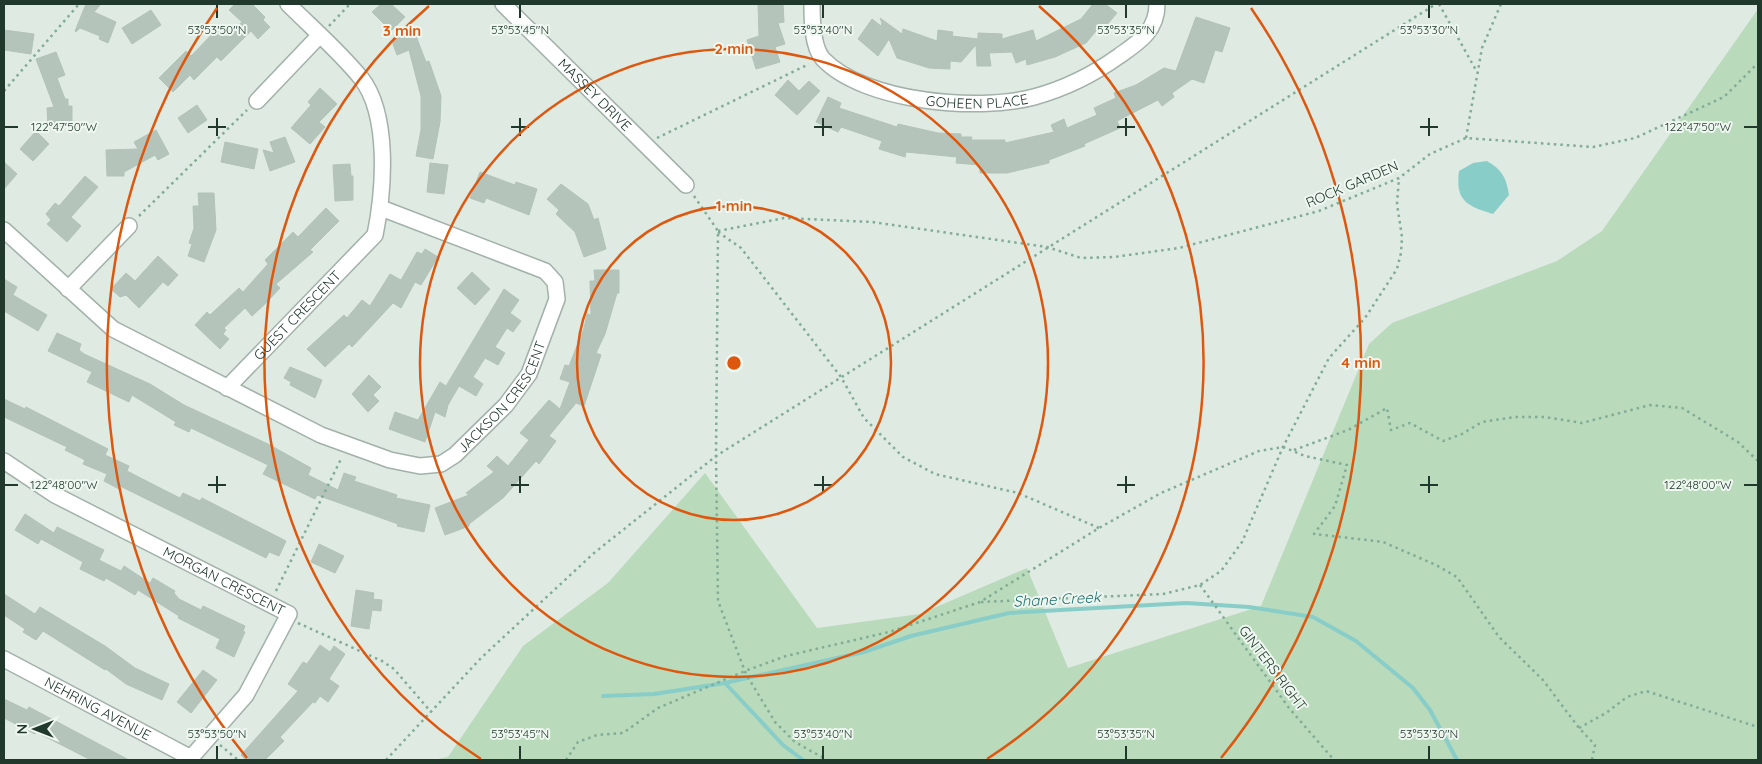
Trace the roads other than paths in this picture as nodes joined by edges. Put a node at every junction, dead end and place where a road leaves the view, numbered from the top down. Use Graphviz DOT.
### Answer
graph roads {
  1 [pos="288,4"];
  2 [pos="503,4"];
  3 [pos="812,4"];
  4 [pos="1157,4"];
  5 [pos="319,36"];
  6 [pos="257,101"];
  7 [pos="686,185"];
  8 [pos="381,208"];
  9 [pos="129,226"];
  10 [pos="4,230"];
  11 [pos="68,288"];
  12 [pos="227,388"];
  13 [pos="4,461"];
  14 [pos="4,660"];
  15 [pos="190,759"];
  1 -- 5 [label="street, GUEST CRESCENT"];
  2 -- 7 [label="street, MASSEY DRIVE"];
  3 -- 4 [label="street, GOHEEN PLACE"];
  5 -- 6 [label="street"];
  5 -- 8 [label="street, GUEST CRESCENT"];
  8 -- 12 [label="street, GUEST CRESCENT"];
  8 -- 12 [label="street, JACKSON CRESCENT"];
  9 -- 11 [label="street"];
  10 -- 11 [label="street"];
  11 -- 12 [label="street"];
  13 -- 15 [label="street, MORGAN CRESCENT"];
  14 -- 15 [label="street, NEHRING AVENUE"];
}
